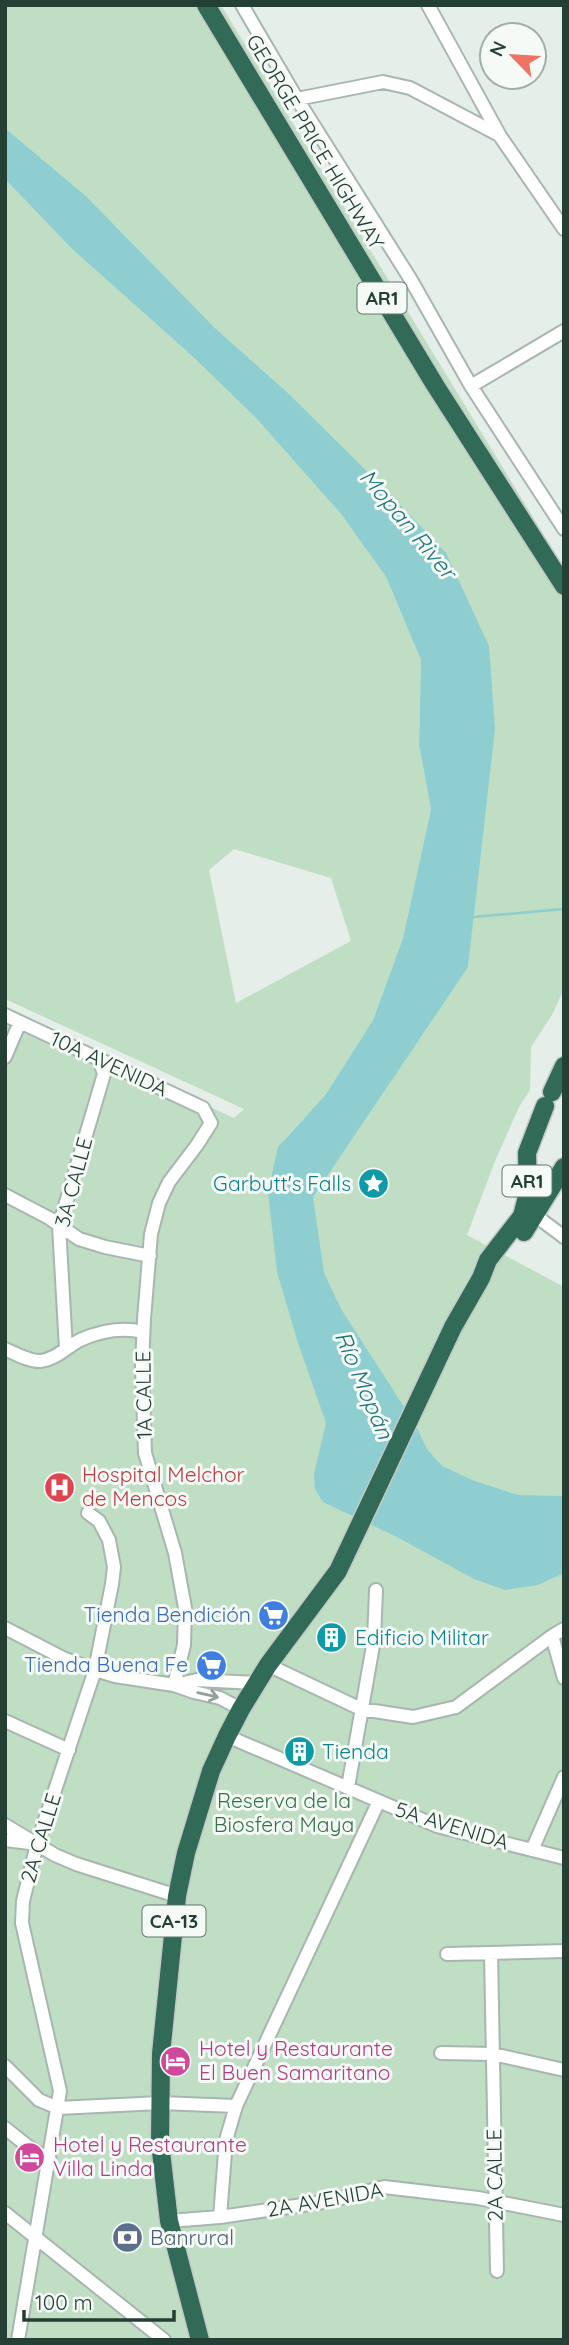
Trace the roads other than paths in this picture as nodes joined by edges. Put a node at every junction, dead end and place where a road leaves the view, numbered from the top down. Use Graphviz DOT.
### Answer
graph roads {
  1 [pos="206,5"];
  2 [pos="242,5"];
  3 [pos="428,5"];
  4 [pos="297,99"];
  5 [pos="500,136"];
  6 [pos="564,229"];
  7 [pos="564,331"];
  8 [pos="471,386"];
  9 [pos="564,529"];
  10 [pos="564,586"];
  11 [pos="5,1016"];
  12 [pos="20,1022"];
  13 [pos="5,1057"];
  14 [pos="99,1059"];
  15 [pos="564,1066"];
  16 [pos="209,1116"];
  17 [pos="564,1167"];
  18 [pos="5,1195"];
  19 [pos="530,1212"];
  20 [pos="59,1226"];
  21 [pos="564,1237"];
  22 [pos="500,1252"];
  23 [pos="150,1255"];
  24 [pos="143,1332"];
  25 [pos="5,1349"];
  26 [pos="66,1349"];
  27 [pos="88,1513"];
  28 [pos="376,1590"];
  29 [pos="5,1628"];
  30 [pos="558,1633"];
  31 [pos="268,1665"];
  32 [pos="95,1670"];
  33 [pos="564,1678"];
  34 [pos="256,1683"];
  35 [pos="174,1685"];
  36 [pos="240,1709"];
  37 [pos="360,1709"];
  38 [pos="5,1721"];
  39 [pos="227,1737"];
  40 [pos="69,1750"];
  41 [pos="564,1777"];
  42 [pos="348,1787"];
  43 [pos="378,1803"];
  44 [pos="5,1825"];
  45 [pos="5,1840"];
  46 [pos="37,1844"];
  47 [pos="532,1850"];
  48 [pos="564,1858"];
  49 [pos="177,1896"];
  50 [pos="564,1951"];
  51 [pos="491,1953"];
  52 [pos="447,1954"];
  53 [pos="441,2053"];
  54 [pos="493,2054"];
  55 [pos="5,2066"];
  56 [pos="564,2070"];
  57 [pos="160,2103"];
  58 [pos="236,2106"];
  59 [pos="58,2108"];
  60 [pos="5,2128"];
  61 [pos="5,2139"];
  62 [pos="49,2164"];
  63 [pos="495,2202"];
  64 [pos="5,2213"];
  65 [pos="564,2215"];
  66 [pos="220,2217"];
  67 [pos="169,2221"];
  68 [pos="35,2237"];
  69 [pos="497,2271"];
  70 [pos="18,2340"];
  71 [pos="164,2340"];
  72 [pos="200,2340"];
  1 -- 10 [label="highway, GEORGE PRICE HIGHWAY / AR1"];
  2 -- 4 [label="street"];
  3 -- 5 [label="street"];
  4 -- 5 [label="street"];
  4 -- 8 [label="street"];
  5 -- 6 [label="street"];
  7 -- 8 [label="street"];
  8 -- 9 [label="street"];
  11 -- 12 [label="street, 10A AVENIDA"];
  12 -- 13 [label="street"];
  12 -- 14 [label="street, 10A AVENIDA"];
  14 -- 16 [label="street, 10A AVENIDA"];
  14 -- 20 [label="street, 3A CALLE"];
  15 -- 19 [label="highway, AR1"];
  16 -- 23 [label="street, 1A CALLE"];
  17 -- 19 [label="highway, AR1"];
  18 -- 20 [label="street"];
  19 -- 21 [label="street"];
  19 -- 22 [label="highway, AR1"];
  20 -- 23 [label="street"];
  20 -- 26 [label="street, 3A CALLE"];
  22 -- 31 [label="highway, CA-13"];
  23 -- 24 [label="street, 1A CALLE"];
  24 -- 26 [label="street"];
  24 -- 35 [label="street, 1A CALLE"];
  25 -- 26 [label="street"];
  27 -- 32 [label="street, 2A CALLE"];
  28 -- 37 [label="street"];
  29 -- 32 [label="street"];
  30 -- 33 [label="street"];
  30 -- 37 [label="street"];
  31 -- 34 [label="highway, CA-13"];
  31 -- 37 [label="street"];
  32 -- 35 [label="street"];
  32 -- 40 [label="street, 2A CALLE"];
  34 -- 35 [label="street"];
  34 -- 36 [label="highway, CA-13"];
  35 -- 36 [label="street, one-way"];
  36 -- 39 [label="highway, CA-13"];
  37 -- 42 [label="street"];
  38 -- 40 [label="street"];
  39 -- 42 [label="street, 5A AVENIDA"];
  39 -- 49 [label="highway, CA-13"];
  40 -- 46 [label="street, 2A CALLE"];
  41 -- 47 [label="street"];
  42 -- 43 [label="street, 5A AVENIDA"];
  43 -- 47 [label="street, 5A AVENIDA"];
  43 -- 58 [label="street"];
  44 -- 46 [label="street"];
  45 -- 46 [label="street"];
  46 -- 49 [label="street"];
  46 -- 59 [label="street, 2A CALLE"];
  47 -- 48 [label="street, 5A AVENIDA"];
  49 -- 57 [label="highway, CA-13"];
  50 -- 51 [label="street"];
  51 -- 52 [label="street"];
  51 -- 54 [label="street, 2A CALLE"];
  53 -- 54 [label="street"];
  54 -- 56 [label="street"];
  54 -- 63 [label="street, 2A CALLE"];
  55 -- 59 [label="street"];
  57 -- 58 [label="street"];
  57 -- 59 [label="street"];
  57 -- 67 [label="highway, CA-13"];
  58 -- 66 [label="street"];
  59 -- 62 [label="street, 2A CALLE"];
  60 -- 62 [label="street"];
  61 -- 62 [label="street"];
  62 -- 68 [label="street, 2A CALLE"];
  63 -- 65 [label="street, 2A AVENIDA"];
  63 -- 66 [label="street, 2A AVENIDA"];
  63 -- 69 [label="street, 2A CALLE"];
  64 -- 68 [label="street"];
  66 -- 67 [label="street, 2A AVENIDA"];
  67 -- 72 [label="highway, CA-13"];
  68 -- 70 [label="street, 2A CALLE"];
  68 -- 71 [label="street"];
}
